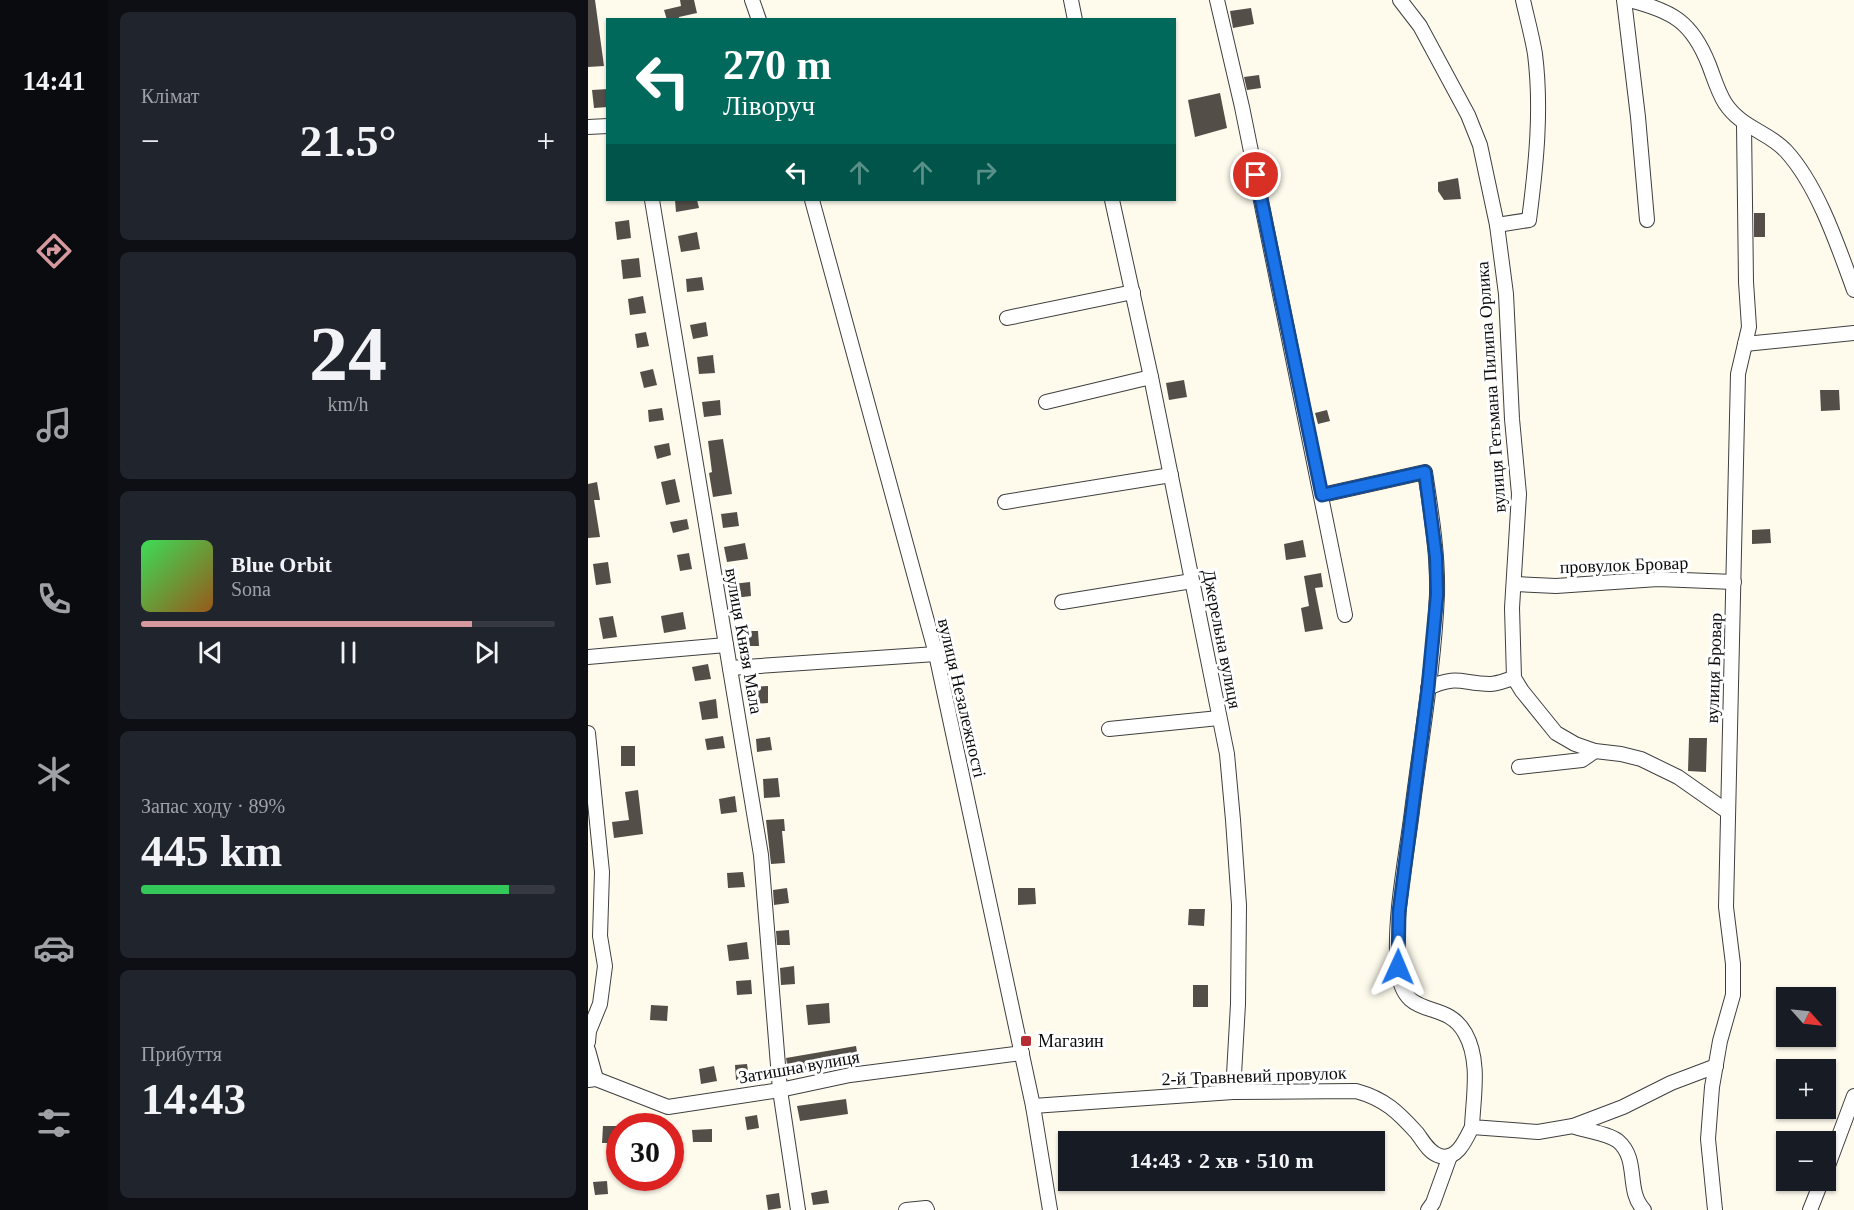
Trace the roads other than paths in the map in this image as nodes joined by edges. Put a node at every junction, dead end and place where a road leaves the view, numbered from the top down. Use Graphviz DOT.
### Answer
graph roads {
  1 [pos="753,0"];
  2 [pos="1071,0"];
  3 [pos="1217,0"];
  4 [pos="1400,0"];
  5 [pos="1523,0"];
  6 [pos="1624,0"];
  7 [pos="1629,0"];
  8 [pos="758,18"];
  9 [pos="1075,18"];
  10 [pos="1744,124"];
  11 [pos="588,126"];
  12 [pos="606,126"];
  13 [pos="652,201"];
  14 [pos="812,201"];
  15 [pos="1113,201"];
  16 [pos="1647,220"];
  17 [pos="1497,225"];
  18 [pos="1854,290"];
  19 [pos="1133,292"];
  20 [pos="1007,318"];
  21 [pos="1854,333"];
  22 [pos="1745,344"];
  23 [pos="1151,377"];
  24 [pos="1046,402"];
  25 [pos="1171,475"];
  26 [pos="1322,495"];
  27 [pos="1005,502"];
  28 [pos="1192,581"];
  29 [pos="1734,582"];
  30 [pos="1514,584"];
  31 [pos="1062,602"];
  32 [pos="1345,615"];
  33 [pos="726,645"];
  34 [pos="936,654"];
  35 [pos="588,657"];
  36 [pos="730,668"];
  37 [pos="1514,678"];
  38 [pos="1428,688"];
  39 [pos="1219,718"];
  40 [pos="1109,729"];
  41 [pos="588,733"];
  42 [pos="1595,751"];
  43 [pos="1519,767"];
  44 [pos="1728,812"];
  45 [pos="594,936"];
  46 [pos="588,1042"];
  47 [pos="588,1050"];
  48 [pos="1022,1053"];
  49 [pos="1716,1066"];
  50 [pos="592,1079"];
  51 [pos="780,1090"];
  52 [pos="1233,1092"];
  53 [pos="1854,1096"];
  54 [pos="1033,1106"];
  55 [pos="1573,1126"];
  56 [pos="1472,1127"];
  57 [pos="1836,1144"];
  58 [pos="1450,1156"];
  59 [pos="1818,1191"];
  60 [pos="798,1210"];
  61 [pos="906,1210"];
  62 [pos="927,1210"];
  63 [pos="1050,1210"];
  64 [pos="1428,1210"];
  65 [pos="1644,1210"];
  66 [pos="1714,1210"];
  67 [pos="1810,1210"];
  1 -- 8 [label="street"];
  2 -- 9 [label="street"];
  3 -- 26 [label="street"];
  4 -- 17 [label="street, вулиця Гетьмана Пилипа Орлика"];
  5 -- 17 [label="street"];
  6 -- 16 [label="street"];
  7 -- 10 [label="street"];
  10 -- 18 [label="street"];
  10 -- 22 [label="street, вулиця Бровар"];
  11 -- 12 [label="street"];
  13 -- 33 [label="street, вулиця Князя Мала"];
  14 -- 34 [label="street, вулиця Незалежності"];
  15 -- 19 [label="street, Джерельна вулиця"];
  17 -- 30 [label="street, вулиця Гетьмана Пилипа Орлика"];
  19 -- 20 [label="street"];
  19 -- 23 [label="street, Джерельна вулиця"];
  21 -- 22 [label="street"];
  22 -- 29 [label="street, вулиця Бровар"];
  23 -- 24 [label="street"];
  23 -- 25 [label="street, Джерельна вулиця"];
  25 -- 27 [label="street"];
  25 -- 28 [label="street, Джерельна вулиця"];
  26 -- 32 [label="street"];
  26 -- 38 [label="street"];
  28 -- 31 [label="street"];
  28 -- 39 [label="street, Джерельна вулиця"];
  29 -- 30 [label="street, провулок Бровар"];
  29 -- 44 [label="street, вулиця Бровар"];
  30 -- 37 [label="street, вулиця Гетьмана Пилипа Орлика"];
  33 -- 35 [label="street"];
  33 -- 36 [label="street, вулиця Князя Мала"];
  34 -- 36 [label="street"];
  34 -- 48 [label="street, вулиця Незалежності"];
  36 -- 51 [label="street, вулиця Князя Мала"];
  37 -- 38 [label="street"];
  37 -- 42 [label="street"];
  38 -- 56 [label="street"];
  39 -- 40 [label="street"];
  39 -- 52 [label="street, Джерельна вулиця"];
  41 -- 45 [label="street"];
  42 -- 43 [label="street"];
  42 -- 44 [label="street"];
  44 -- 49 [label="street, вулиця Бровар"];
  45 -- 46 [label="street"];
  47 -- 50 [label="street"];
  48 -- 51 [label="street, Затишна вулиця"];
  48 -- 54 [label="street, вулиця Незалежності"];
  49 -- 55 [label="street"];
  49 -- 66 [label="street, вулиця Бровар"];
  50 -- 51 [label="street, Затишна вулиця"];
  51 -- 60 [label="street, вулиця Князя Мала"];
  52 -- 54 [label="street, 2-й Травневий провулок"];
  52 -- 58 [label="street, 2-й Травневий провулок"];
  53 -- 57 [label="street"];
  54 -- 63 [label="street, вулиця Незалежності"];
  55 -- 56 [label="street"];
  55 -- 65 [label="street"];
  56 -- 58 [label="street"];
  58 -- 64 [label="street"];
  59 -- 67 [label="street"];
  61 -- 62 [label="street"];
}
